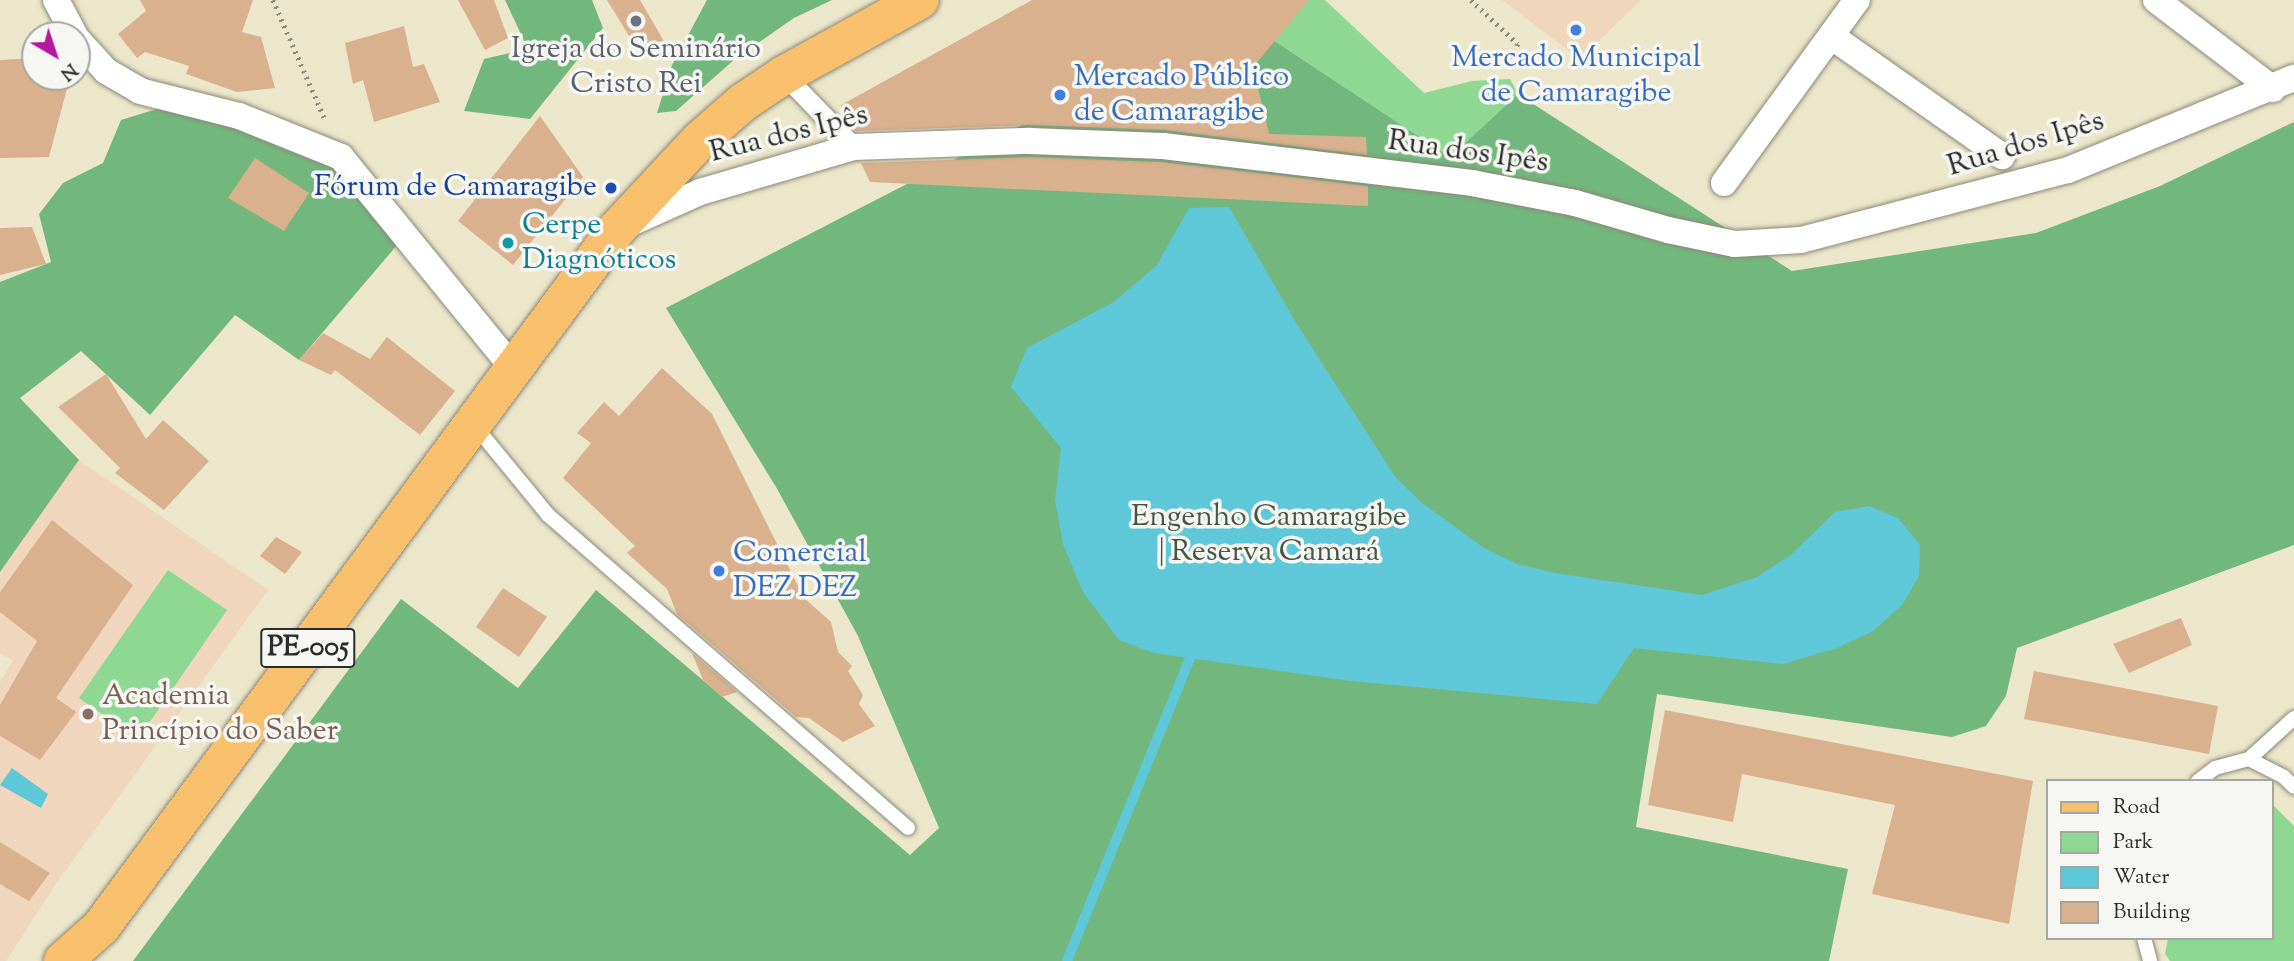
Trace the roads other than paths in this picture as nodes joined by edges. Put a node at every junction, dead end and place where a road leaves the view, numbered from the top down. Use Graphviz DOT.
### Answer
graph roads {
  1 [pos="56,0"];
  2 [pos="920,0"];
  3 [pos="1857,0"];
  4 [pos="2156,0"];
  5 [pos="67,21"];
  6 [pos="1831,36"];
  7 [pos="91,54"];
  8 [pos="784,75"];
  9 [pos="2283,84"];
  10 [pos="854,147"];
  11 [pos="2002,156"];
  12 [pos="1724,183"];
  13 [pos="616,230"];
  14 [pos="514,369"];
  15 [pos="474,425"];
  16 [pos="2294,718"];
  17 [pos="2249,759"];
  18 [pos="2200,779"];
  19 [pos="2294,788"];
  20 [pos="908,828"];
  21 [pos="2145,940"];
  22 [pos="95,944"];
  23 [pos="63,961"];
  24 [pos="2150,961"];
  1 -- 5 [label="street"];
  2 -- 8 [label="main road, PE-005"];
  3 -- 6 [label="street"];
  4 -- 9 [label="street"];
  6 -- 11 [label="street, Rua dos Ipês"];
  6 -- 12 [label="street"];
  7 -- 14 [label="street"];
  8 -- 10 [label="street"];
  8 -- 13 [label="main road, PE-005"];
  9 -- 10 [label="street, Rua dos Ipês"];
  10 -- 13 [label="street, Rua dos Ipês"];
  13 -- 14 [label="main road, PE-005"];
  14 -- 15 [label="main road, PE-005"];
  15 -- 20 [label="lane"];
  15 -- 22 [label="main road, PE-005"];
  16 -- 17 [label="lane"];
  17 -- 18 [label="lane"];
  17 -- 19 [label="lane"];
  21 -- 24 [label="lane"];
  22 -- 23 [label="main road, PE-005"];
}
